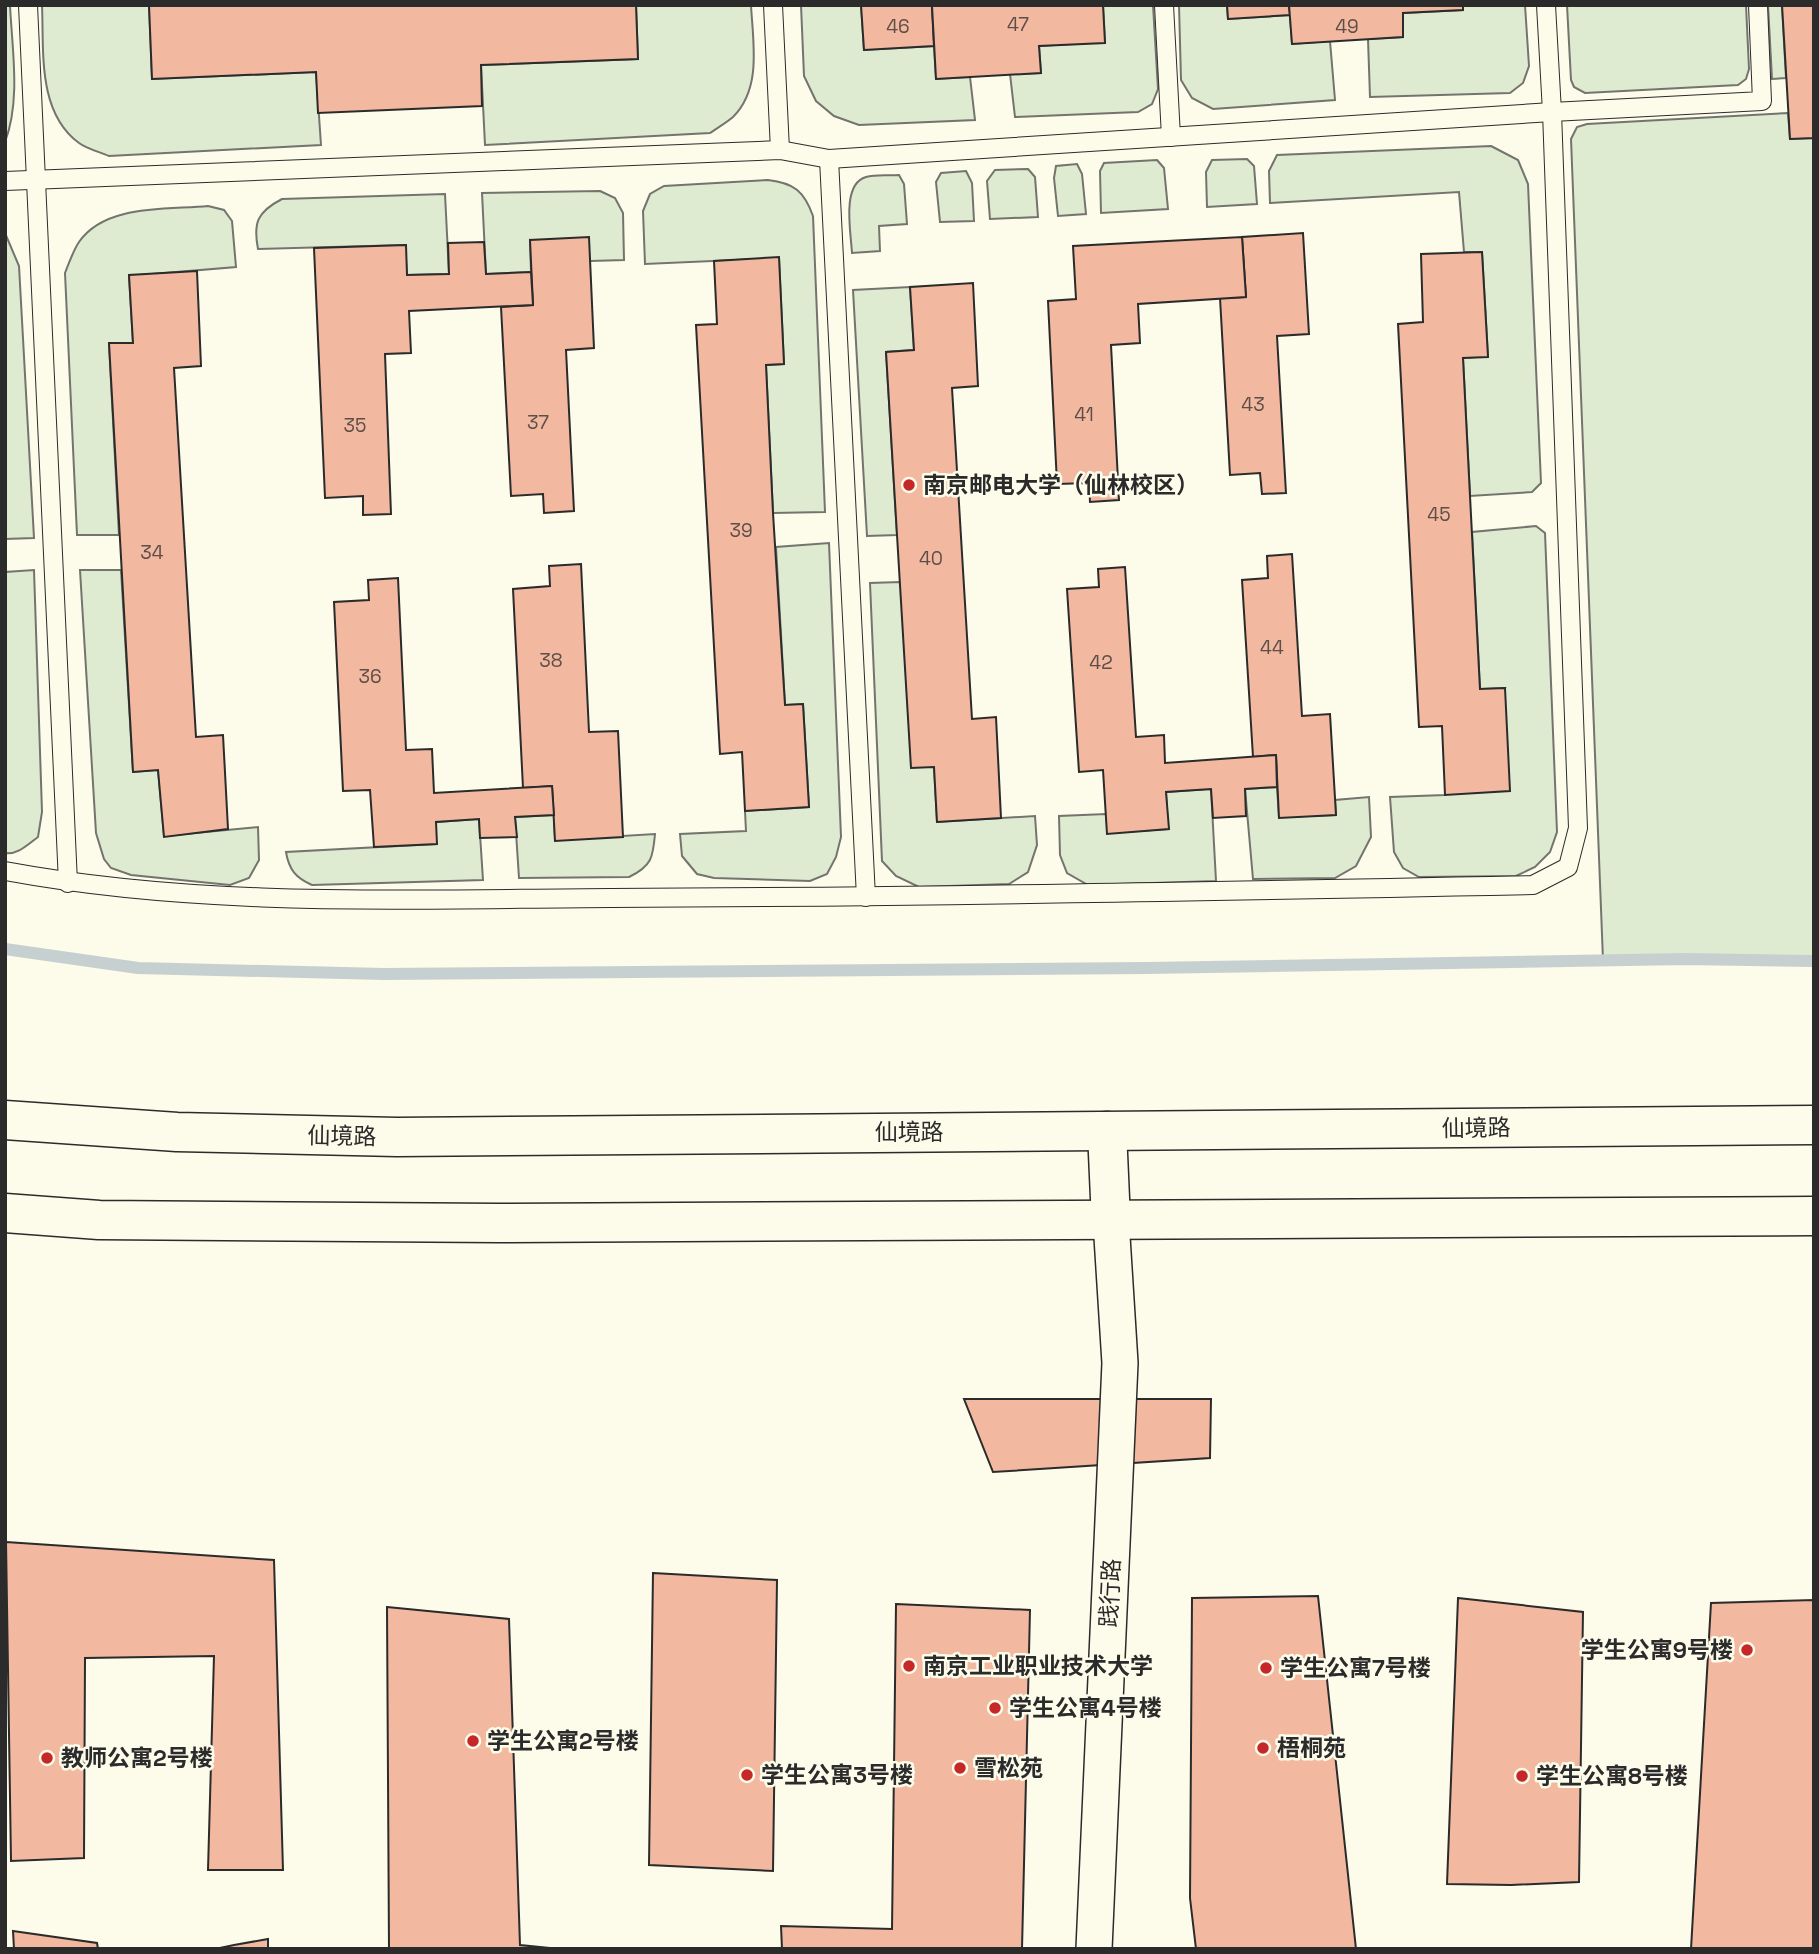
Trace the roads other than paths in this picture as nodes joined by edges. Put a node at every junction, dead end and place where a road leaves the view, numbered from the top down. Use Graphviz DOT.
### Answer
graph roads {
  1 [pos="28,5"];
  2 [pos="773,5"];
  3 [pos="1164,5"];
  4 [pos="1546,5"];
  5 [pos="1758,5"];
  6 [pos="1552,112"];
  7 [pos="1171,137"];
  8 [pos="780,150"];
  9 [pos="829,159"];
  10 [pos="35,179"];
  11 [pos="5,181"];
  12 [pos="5,871"];
  13 [pos="68,883"];
  14 [pos="866,897"];
  15 [pos="5,1120"];
  16 [pos="1814,1125"];
  17 [pos="1107,1131"];
  18 [pos="5,1213"];
  19 [pos="1814,1216"];
  20 [pos="1111,1221"];
  21 [pos="1094,1949"];
  1 -- 10 [label="lane"];
  2 -- 8 [label="lane"];
  3 -- 7 [label="lane"];
  4 -- 6 [label="lane"];
  5 -- 6 [label="lane"];
  6 -- 7 [label="lane"];
  6 -- 14 [label="lane"];
  7 -- 9 [label="lane"];
  8 -- 9 [label="lane"];
  8 -- 10 [label="lane"];
  9 -- 14 [label="lane"];
  10 -- 11 [label="lane"];
  10 -- 13 [label="lane"];
  12 -- 13 [label="lane"];
  13 -- 14 [label="lane"];
  15 -- 17 [label="main road, 仙境路"];
  16 -- 17 [label="main road, 仙境路"];
  17 -- 20 [label="main road"];
  18 -- 20 [label="main road"];
  19 -- 20 [label="main road"];
  20 -- 21 [label="street, 践行路"];
}
